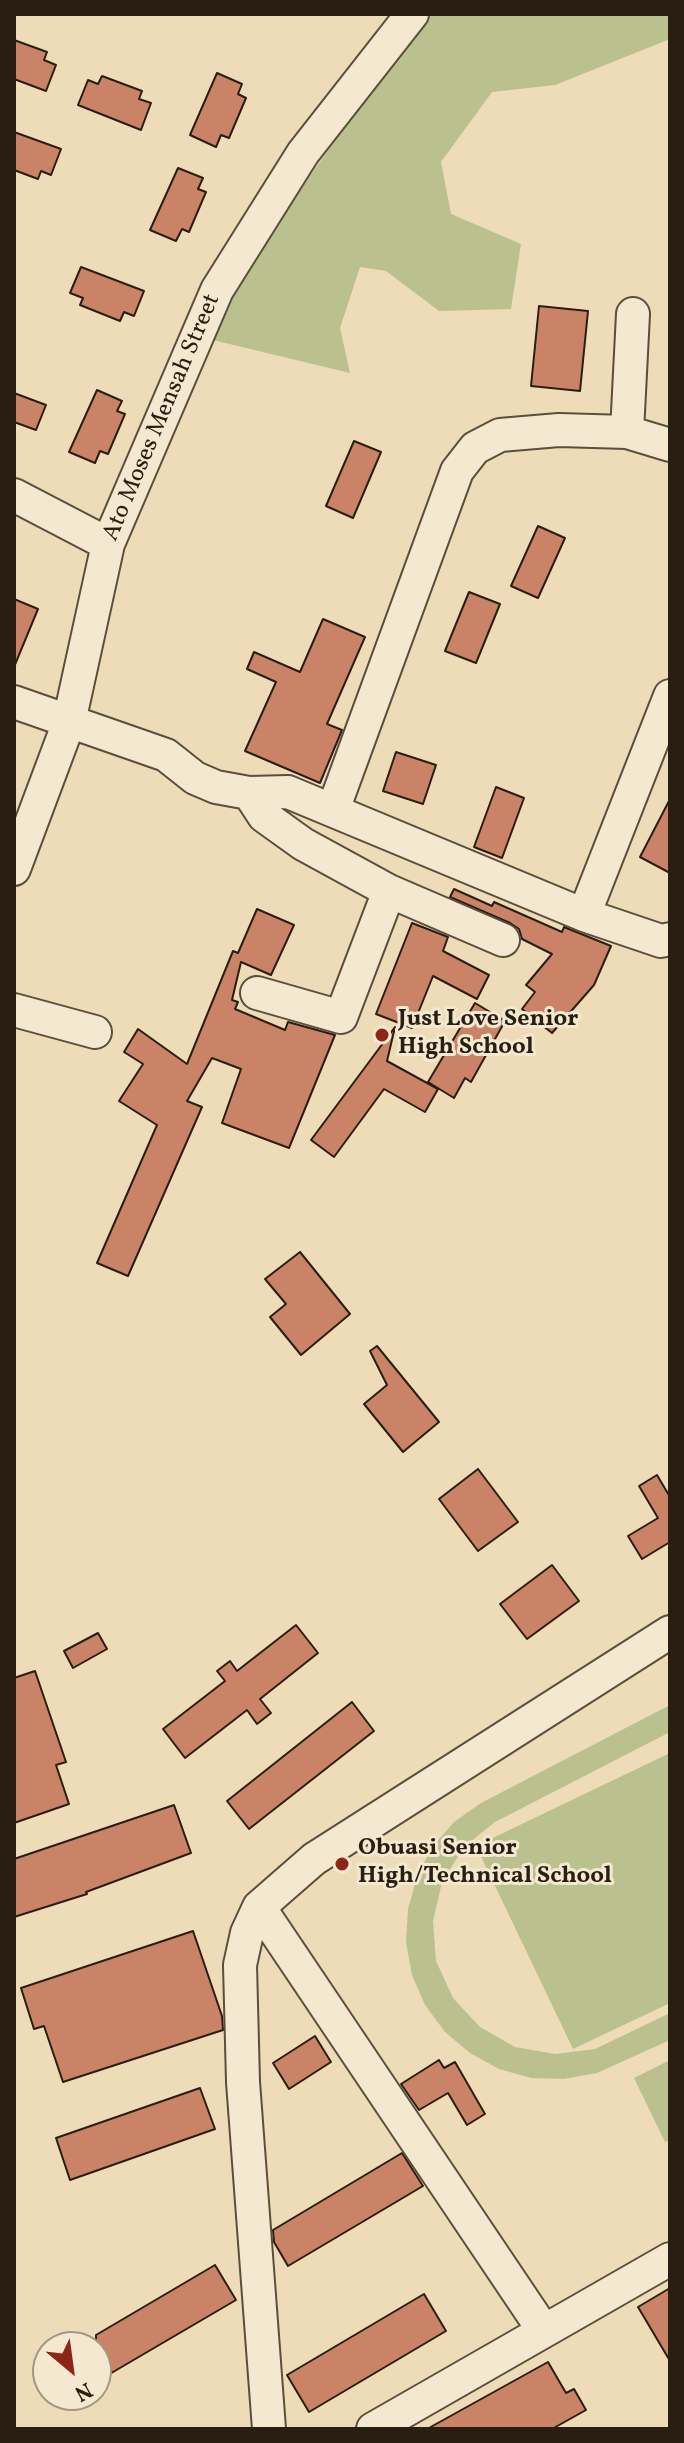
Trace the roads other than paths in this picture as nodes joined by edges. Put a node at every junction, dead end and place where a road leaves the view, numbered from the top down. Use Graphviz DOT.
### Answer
graph roads {
  1 [pos="412,14"];
  2 [pos="633,314"];
  3 [pos="627,432"];
  4 [pos="670,445"];
  5 [pos="14,495"];
  6 [pos="108,544"];
  7 [pos="670,696"];
  8 [pos="14,702"];
  9 [pos="69,722"];
  10 [pos="249,793"];
  11 [pos="333,810"];
  12 [pos="14,869"];
  13 [pos="389,891"];
  14 [pos="584,915"];
  15 [pos="670,939"];
  16 [pos="503,940"];
  17 [pos="257,993"];
  18 [pos="14,1010"];
  19 [pos="95,1032"];
  20 [pos="670,1632"];
  21 [pos="259,1907"];
  22 [pos="670,2259"];
  23 [pos="544,2331"];
  24 [pos="269,2429"];
  25 [pos="373,2429"];
  1 -- 6 [label="street, Ato Moses Mensah Street"];
  2 -- 3 [label="street"];
  3 -- 4 [label="street"];
  3 -- 11 [label="street"];
  5 -- 6 [label="street"];
  6 -- 9 [label="street, Ato Moses Mensah Street"];
  7 -- 14 [label="street"];
  8 -- 9 [label="street"];
  9 -- 10 [label="street"];
  9 -- 12 [label="street, Ato Moses Mensah Street"];
  10 -- 11 [label="street"];
  10 -- 13 [label="street"];
  11 -- 14 [label="street"];
  13 -- 16 [label="street"];
  13 -- 17 [label="street"];
  14 -- 15 [label="street"];
  18 -- 19 [label="street"];
  20 -- 21 [label="street"];
  21 -- 23 [label="street"];
  21 -- 24 [label="street"];
  22 -- 23 [label="street"];
  23 -- 25 [label="street"];
}
